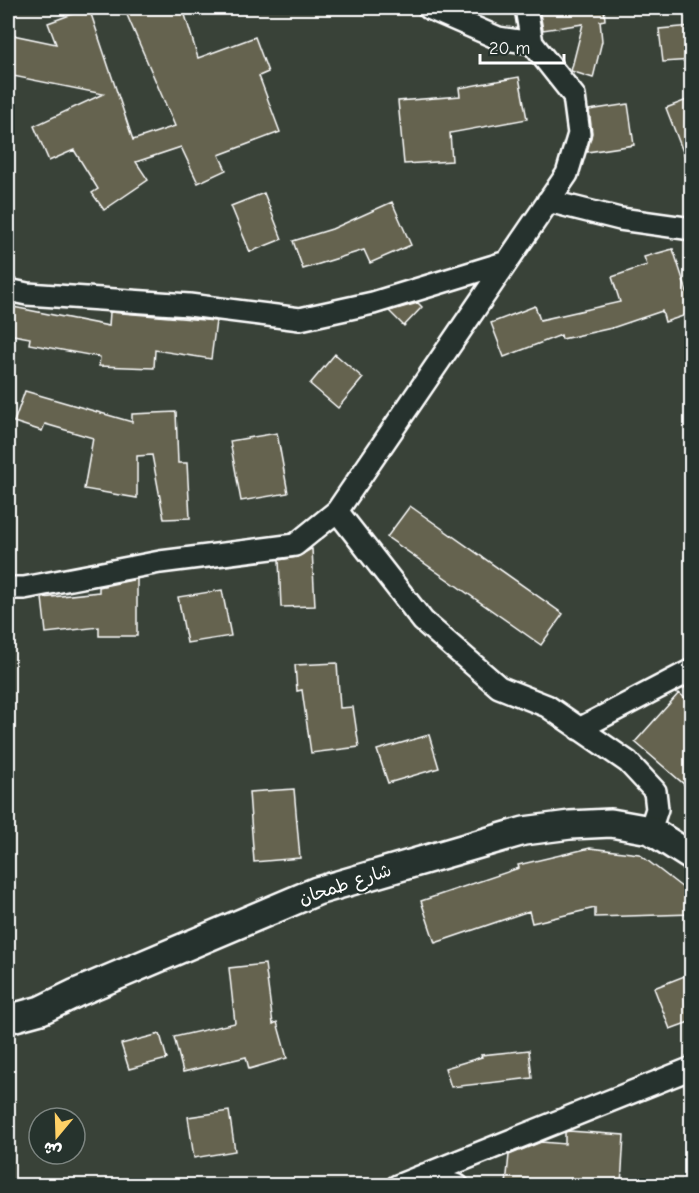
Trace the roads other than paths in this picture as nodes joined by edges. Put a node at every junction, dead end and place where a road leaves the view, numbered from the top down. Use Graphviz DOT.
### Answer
graph roads {
  1 [pos="429,8"];
  2 [pos="526,8"];
  3 [pos="532,43"];
  4 [pos="548,201"];
  5 [pos="692,229"];
  6 [pos="507,262"];
  7 [pos="8,290"];
  8 [pos="337,511"];
  9 [pos="8,588"];
  10 [pos="692,670"];
  11 [pos="579,729"];
  12 [pos="650,830"];
  13 [pos="692,857"];
  14 [pos="8,1019"];
  15 [pos="692,1068"];
  16 [pos="424,1175"];
  17 [pos="397,1185"];
  18 [pos="458,1185"];
  1 -- 3 [label="street"];
  2 -- 3 [label="street"];
  3 -- 4 [label="street"];
  4 -- 5 [label="street"];
  4 -- 6 [label="street"];
  6 -- 7 [label="street"];
  6 -- 8 [label="street"];
  8 -- 9 [label="street"];
  8 -- 11 [label="street"];
  10 -- 11 [label="street"];
  11 -- 12 [label="street"];
  12 -- 13 [label="street, شارع طمحان"];
  12 -- 14 [label="street, شارع طمحان"];
  15 -- 16 [label="street"];
  16 -- 17 [label="street"];
  16 -- 18 [label="street"];
}
